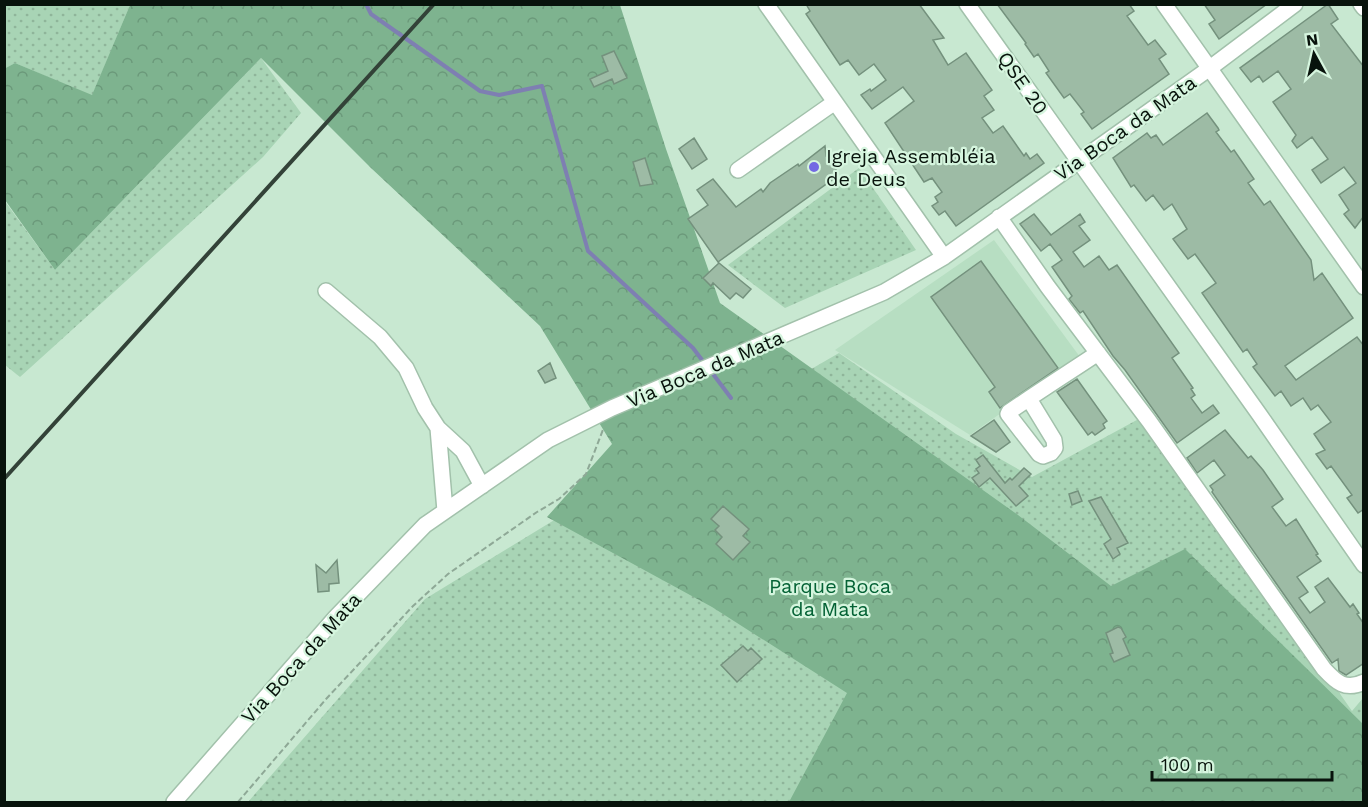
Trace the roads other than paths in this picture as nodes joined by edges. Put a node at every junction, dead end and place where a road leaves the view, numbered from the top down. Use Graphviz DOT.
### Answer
graph roads {
  1 [pos="766,4"];
  2 [pos="967,4"];
  3 [pos="1164,4"];
  4 [pos="1295,4"];
  5 [pos="1210,68"];
  6 [pos="835,102"];
  7 [pos="1078,161"];
  8 [pos="738,170"];
  9 [pos="999,217"];
  10 [pos="944,257"];
  11 [pos="1364,287"];
  12 [pos="326,291"];
  13 [pos="1098,353"];
  14 [pos="1029,399"];
  15 [pos="438,428"];
  16 [pos="482,486"];
  17 [pos="445,512"];
  18 [pos="1364,565"];
  19 [pos="1364,682"];
  20 [pos="174,802"];
  1 -- 6 [label="street"];
  2 -- 7 [label="street, QSE 20"];
  3 -- 5 [label="street"];
  4 -- 5 [label="street, Via Boca da Mata"];
  5 -- 7 [label="street, Via Boca da Mata"];
  5 -- 11 [label="street"];
  6 -- 8 [label="street"];
  6 -- 10 [label="street"];
  7 -- 9 [label="street, Via Boca da Mata"];
  7 -- 18 [label="street, QSE 20"];
  9 -- 10 [label="street, Via Boca da Mata"];
  9 -- 13 [label="street"];
  10 -- 16 [label="street, Via Boca da Mata"];
  12 -- 15 [label="street"];
  13 -- 14 [label="street"];
  13 -- 19 [label="street"];
  15 -- 16 [label="street"];
  15 -- 17 [label="street"];
  16 -- 17 [label="street, Via Boca da Mata"];
  17 -- 20 [label="street, Via Boca da Mata"];
}
